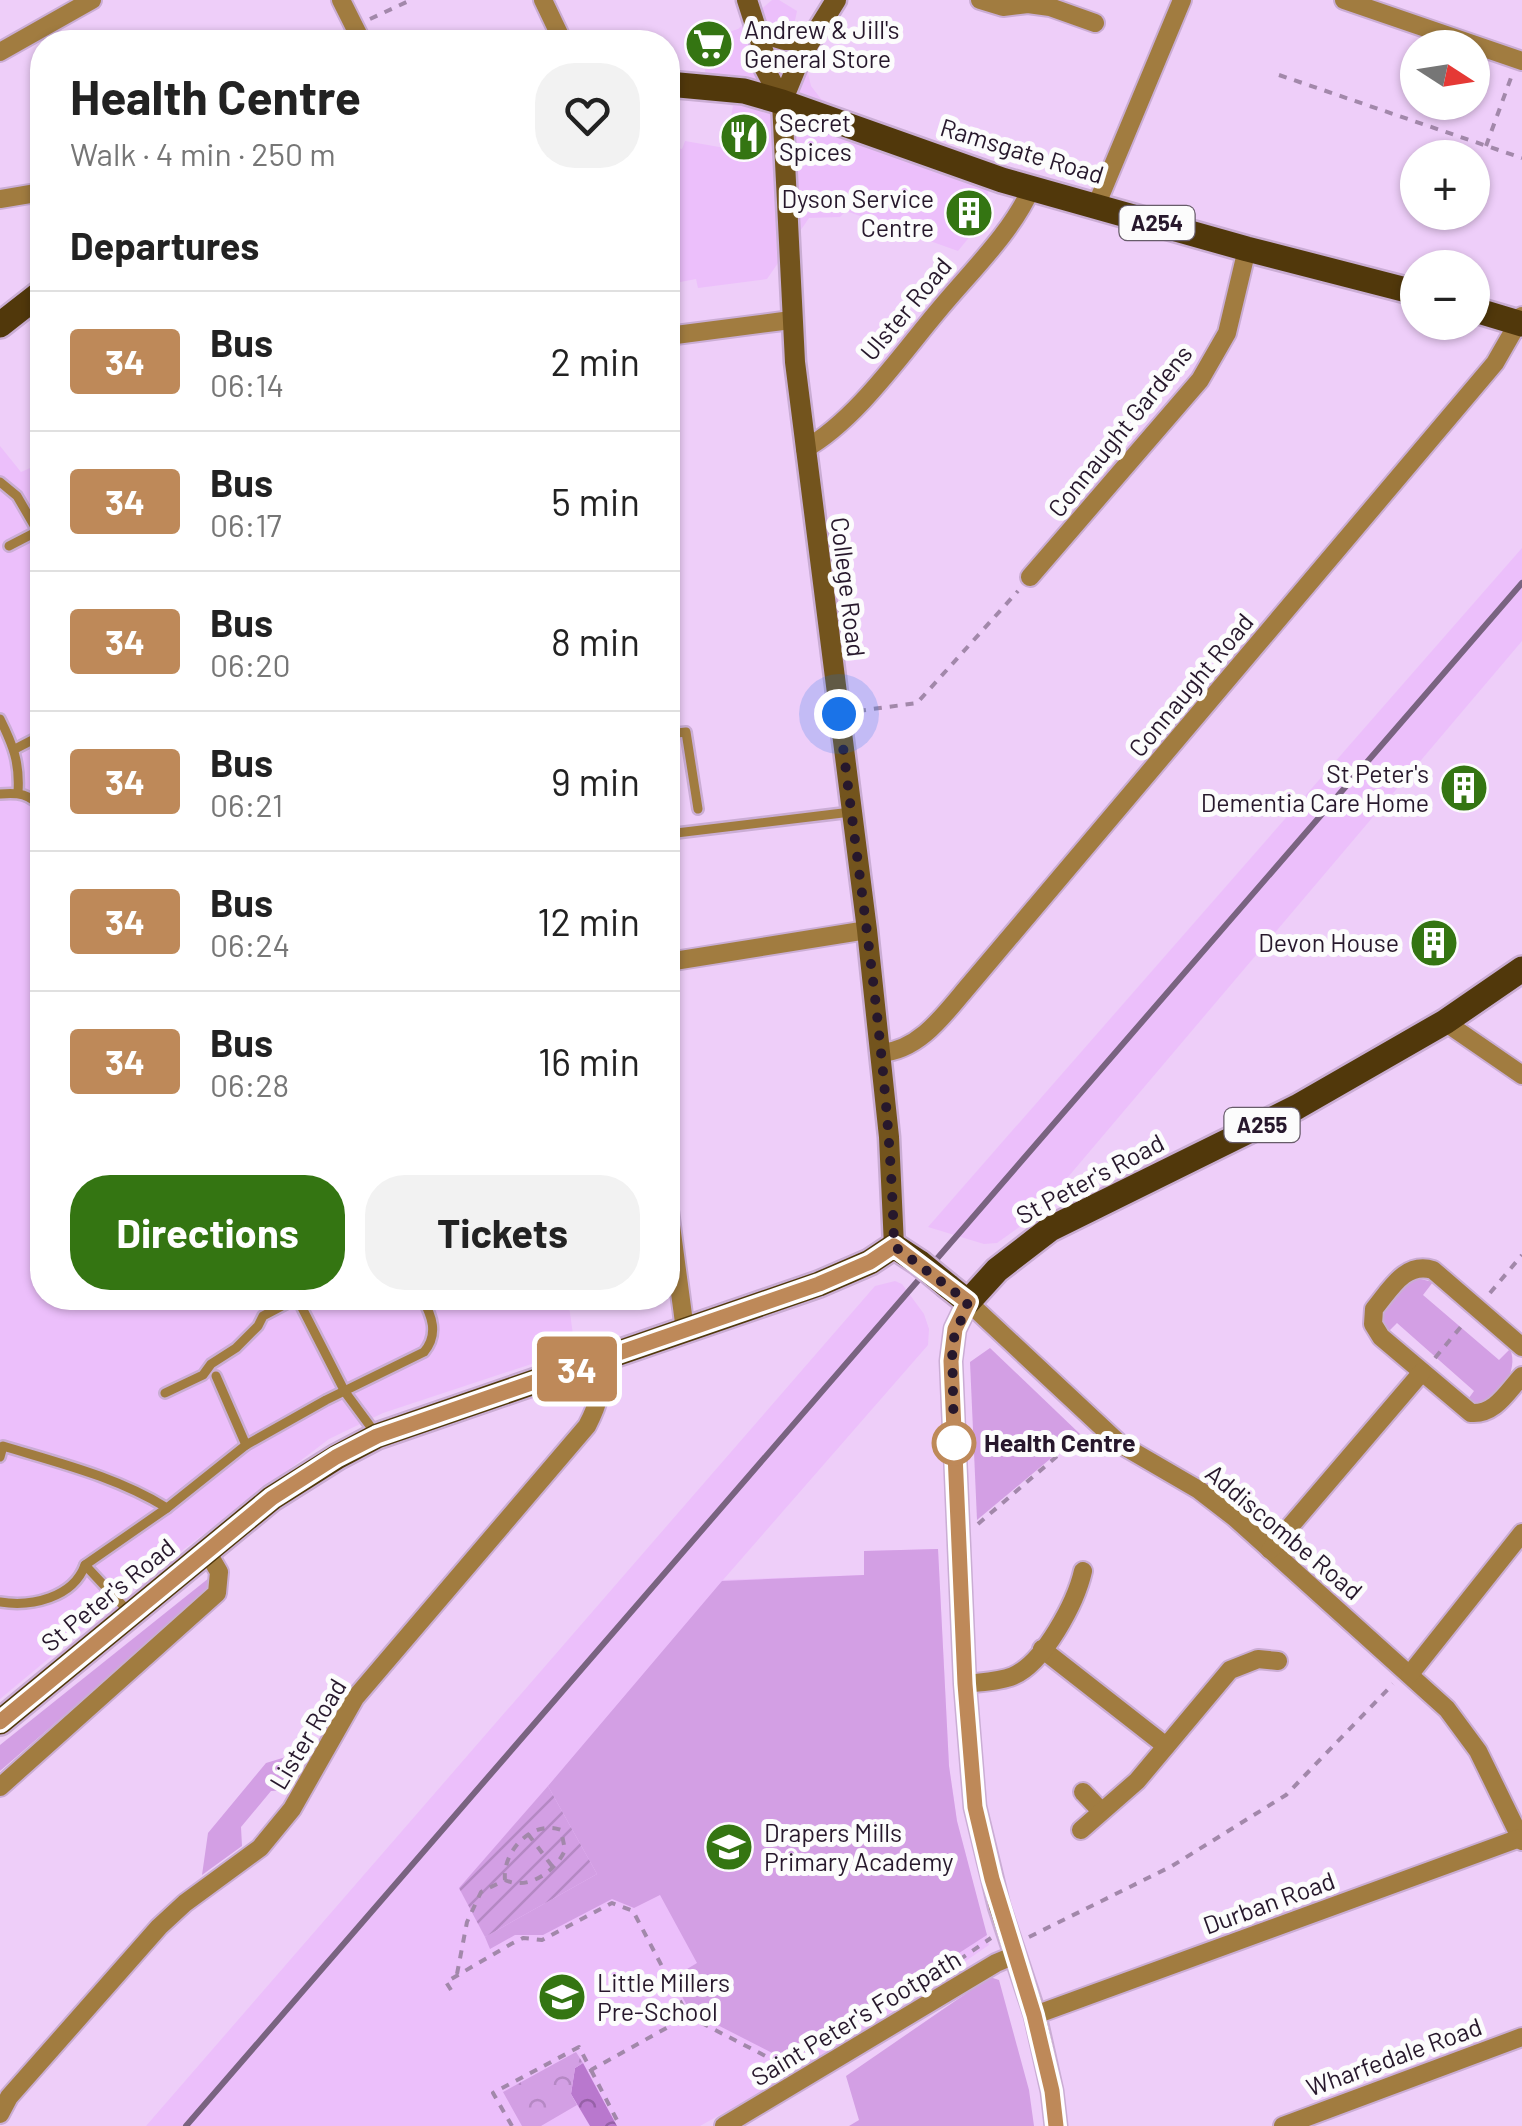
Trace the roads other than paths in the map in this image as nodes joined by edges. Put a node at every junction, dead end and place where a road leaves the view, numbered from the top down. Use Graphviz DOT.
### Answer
graph roads {
  1 [pos="92,0"];
  2 [pos="340,0"];
  3 [pos="543,0"];
  4 [pos="747,0"];
  5 [pos="836,0"];
  6 [pos="980,0"];
  7 [pos="1182,0"];
  8 [pos="1344,0"];
  9 [pos="1095,23"];
  10 [pos="39,30"];
  11 [pos="355,30"];
  12 [pos="557,30"];
  13 [pos="758,32"];
  14 [pos="30,35"];
  15 [pos="810,40"];
  16 [pos="0,52"];
  17 [pos="1520,60"];
  18 [pos="680,85"];
  19 [pos="782,102"];
  20 [pos="1031,189"];
  21 [pos="30,194"];
  22 [pos="0,198"];
  23 [pos="1096,206"];
  24 [pos="1247,249"];
  25 [pos="1400,287"];
  26 [pos="30,302"];
  27 [pos="1490,313"];
  28 [pos="792,320"];
  29 [pos="1521,321"];
  30 [pos="0,326"];
  31 [pos="680,334"];
  32 [pos="806,449"];
  33 [pos="0,482"];
  34 [pos="30,518"];
  35 [pos="30,538"];
  36 [pos="8,546"];
  37 [pos="1030,577"];
  38 [pos="1,724"];
  39 [pos="680,733"];
  40 [pos="30,741"];
  41 [pos="14,749"];
  42 [pos="18,792"];
  43 [pos="0,794"];
  44 [pos="30,797"];
  45 [pos="698,809"];
  46 [pos="850,812"];
  47 [pos="680,833"];
  48 [pos="867,930"];
  49 [pos="680,960"];
  50 [pos="1521,971"];
  51 [pos="1445,1022"];
  52 [pos="881,1054"];
  53 [pos="1522,1075"];
  54 [pos="894,1246"];
  55 [pos="958,1294"];
  56 [pos="680,1298"];
  57 [pos="274,1310"];
  58 [pos="303,1310"];
  59 [pos="427,1310"];
  60 [pos="684,1330"];
  61 [pos="1522,1347"];
  62 [pos="595,1363"];
  63 [pos="1422,1372"];
  64 [pos="216,1376"];
  65 [pos="1522,1376"];
  66 [pos="345,1392"];
  67 [pos="165,1393"];
  68 [pos="377,1436"];
  69 [pos="246,1446"];
  70 [pos="0,1457"];
  71 [pos="167,1508"];
  72 [pos="1522,1534"];
  73 [pos="1270,1550"];
  74 [pos="208,1553"];
  75 [pos="85,1565"];
  76 [pos="1083,1571"];
  77 [pos="4,1590"];
  78 [pos="0,1602"];
  79 [pos="131,1614"];
  80 [pos="1042,1649"];
  81 [pos="1278,1660"];
  82 [pos="1410,1674"];
  83 [pos="965,1684"];
  84 [pos="0,1722"];
  85 [pos="1166,1746"];
  86 [pos="0,1787"];
  87 [pos="1083,1792"];
  88 [pos="1101,1811"];
  89 [pos="1516,1812"];
  90 [pos="1081,1830"];
  91 [pos="1521,1839"];
  92 [pos="1015,1955"];
  93 [pos="1034,2015"];
  94 [pos="1522,2036"];
  95 [pos="3,2102"];
  96 [pos="724,2126"];
  97 [pos="1056,2126"];
  98 [pos="1284,2126"];
  1 -- 10 [label="street"];
  2 -- 11 [label="street"];
  3 -- 12 [label="street"];
  4 -- 13 [label="main road, College Road"];
  5 -- 15 [label="main road"];
  6 -- 9 [label="street"];
  7 -- 23 [label="street"];
  8 -- 17 [label="street"];
  13 -- 15 [label="main road"];
  13 -- 19 [label="main road, College Road"];
  14 -- 16 [label="street"];
  15 -- 19 [label="main road"];
  18 -- 19 [label="main road, Ramsgate Road / A254"];
  19 -- 20 [label="main road, Ramsgate Road / A254"];
  19 -- 28 [label="main road, College Road"];
  20 -- 23 [label="main road, Ramsgate Road / A254"];
  20 -- 32 [label="street, Ulster Road"];
  21 -- 22 [label="street"];
  23 -- 24 [label="main road, Ramsgate Road / A254"];
  24 -- 25 [label="main road, Ramsgate Road / A254"];
  24 -- 37 [label="street, Connaught Gardens"];
  26 -- 30 [label="main road"];
  27 -- 29 [label="main road"];
  28 -- 31 [label="street"];
  28 -- 32 [label="main road, College Road"];
  29 -- 52 [label="street, Connaught Road"];
  32 -- 46 [label="main road, College Road"];
  33 -- 34 [label="lane"];
  35 -- 36 [label="lane"];
  38 -- 41 [label="lane"];
  39 -- 45 [label="lane"];
  40 -- 41 [label="lane"];
  41 -- 42 [label="lane"];
  42 -- 43 [label="lane"];
  42 -- 44 [label="lane"];
  46 -- 47 [label="lane"];
  46 -- 48 [label="main road, College Road"];
  48 -- 49 [label="street"];
  48 -- 52 [label="main road, College Road"];
  50 -- 51 [label="main road, St Peter's Road / A255"];
  51 -- 53 [label="street"];
  51 -- 55 [label="main road, St Peter's Road / A255"];
  52 -- 54 [label="main road, College Road"];
  54 -- 55 [label="main road, bridge"];
  54 -- 60 [label="main road, St Peter's Road"];
  55 -- 73 [label="street, Addiscombe Road"];
  55 -- 83 [label="main road"];
  56 -- 60 [label="street"];
  57 -- 67 [label="lane"];
  58 -- 66 [label="lane"];
  59 -- 66 [label="lane"];
  60 -- 62 [label="main road, St Peter's Road"];
  61 -- 63 [label="street"];
  62 -- 68 [label="main road, St Peter's Road"];
  62 -- 95 [label="street, Lister Road"];
  63 -- 65 [label="street"];
  63 -- 73 [label="street"];
  64 -- 69 [label="lane"];
  66 -- 68 [label="lane"];
  66 -- 69 [label="lane"];
  68 -- 74 [label="main road, St Peter's Road"];
  69 -- 71 [label="lane"];
  70 -- 71 [label="lane"];
  71 -- 75 [label="lane"];
  72 -- 82 [label="street"];
  73 -- 82 [label="street, Addiscombe Road"];
  74 -- 79 [label="main road, St Peter's Road"];
  74 -- 86 [label="street, St Peter's Road"];
  75 -- 78 [label="lane"];
  75 -- 79 [label="lane"];
  76 -- 80 [label="street"];
  77 -- 78 [label="lane"];
  79 -- 84 [label="main road, St Peter's Road"];
  80 -- 83 [label="street"];
  80 -- 85 [label="street"];
  81 -- 85 [label="street"];
  82 -- 89 [label="street, Addiscombe Road"];
  83 -- 92 [label="main road"];
  85 -- 88 [label="street"];
  87 -- 88 [label="street"];
  88 -- 90 [label="street"];
  89 -- 91 [label="street, Addiscombe Road"];
  91 -- 93 [label="street, Durban Road"];
  92 -- 93 [label="main road"];
  92 -- 96 [label="street, Saint Peter's Footpath"];
  93 -- 97 [label="main road"];
  94 -- 98 [label="street, Wharfedale Road"];
}
